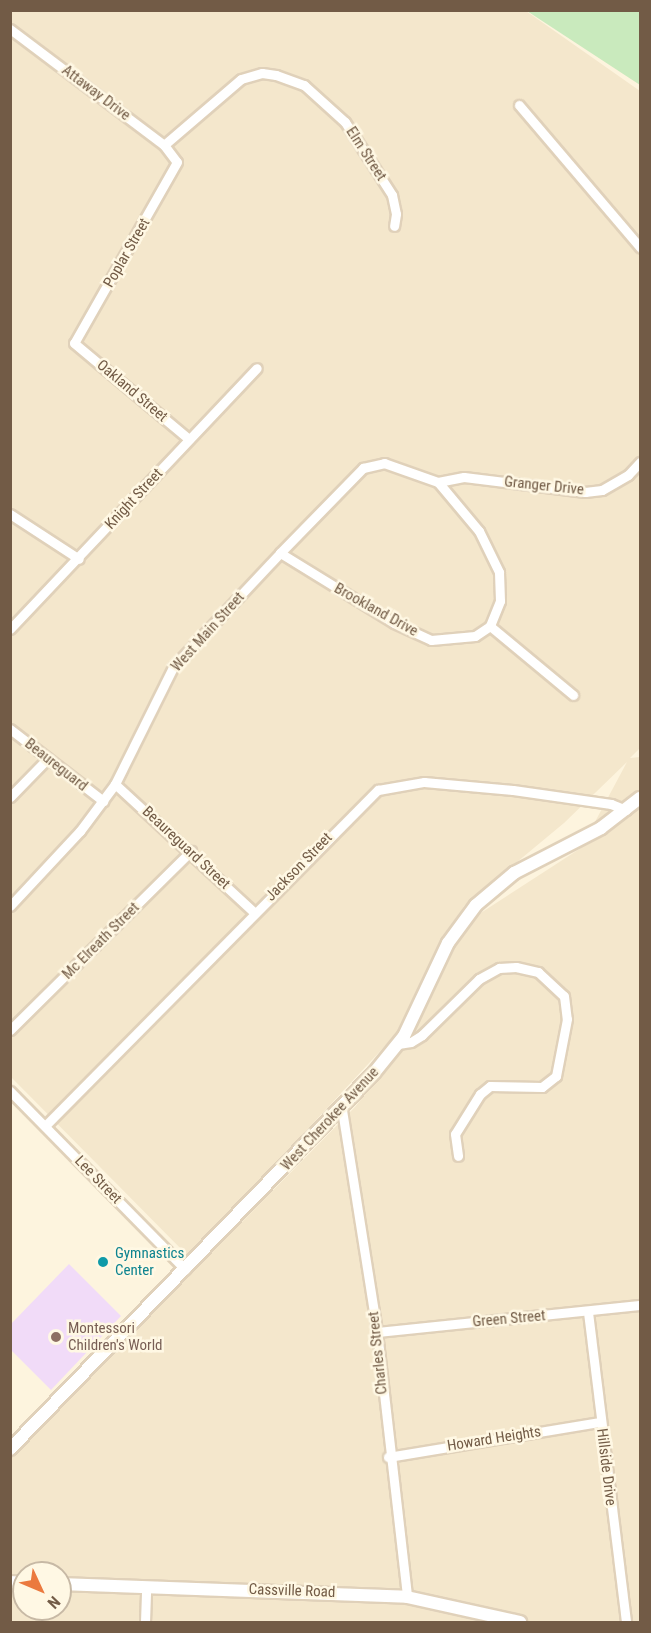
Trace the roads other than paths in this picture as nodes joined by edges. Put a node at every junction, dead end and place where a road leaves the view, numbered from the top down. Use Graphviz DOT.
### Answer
graph roads {
  1 [pos="10,29"];
  2 [pos="519,105"];
  3 [pos="164,145"];
  4 [pos="177,162"];
  5 [pos="394,226"];
  6 [pos="640,247"];
  7 [pos="75,343"];
  8 [pos="257,368"];
  9 [pos="189,439"];
  10 [pos="640,462"];
  11 [pos="438,482"];
  12 [pos="10,514"];
  13 [pos="280,553"];
  14 [pos="79,559"];
  15 [pos="490,626"];
  16 [pos="10,629"];
  17 [pos="573,695"];
  18 [pos="10,729"];
  19 [pos="48,758"];
  20 [pos="115,784"];
  21 [pos="10,797"];
  22 [pos="640,798"];
  23 [pos="102,801"];
  24 [pos="626,810"];
  25 [pos="191,851"];
  26 [pos="10,906"];
  27 [pos="255,913"];
  28 [pos="10,1030"];
  29 [pos="398,1044"];
  30 [pos="10,1091"];
  31 [pos="342,1110"];
  32 [pos="45,1126"];
  33 [pos="458,1156"];
  34 [pos="185,1269"];
  35 [pos="640,1305"];
  36 [pos="588,1312"];
  37 [pos="377,1332"];
  38 [pos="600,1422"];
  39 [pos="10,1449"];
  40 [pos="388,1457"];
  41 [pos="72,1584"];
  42 [pos="146,1586"];
  43 [pos="407,1598"];
  44 [pos="145,1623"];
  45 [pos="520,1623"];
  46 [pos="626,1623"];
  1 -- 3 [label="street, Attaway Drive"];
  2 -- 6 [label="street"];
  3 -- 4 [label="street, Attaway Drive"];
  3 -- 5 [label="street, Elm Street"];
  4 -- 7 [label="street, Poplar Street"];
  7 -- 9 [label="street, Oakland Street"];
  8 -- 9 [label="street, Knight Street"];
  9 -- 14 [label="street, Knight Street"];
  10 -- 11 [label="street, Granger Drive"];
  11 -- 13 [label="street, West Main Street"];
  11 -- 15 [label="street"];
  12 -- 14 [label="street"];
  13 -- 15 [label="street, Brookland Drive"];
  13 -- 20 [label="street, West Main Street"];
  14 -- 16 [label="street, Knight Street"];
  15 -- 17 [label="street"];
  18 -- 19 [label="street, Beaureguard"];
  19 -- 21 [label="street"];
  19 -- 23 [label="street, Beaureguard"];
  20 -- 23 [label="street, West Main Street"];
  20 -- 25 [label="street, Beaureguard Street"];
  22 -- 24 [label="main road, West Cherokee Avenue"];
  23 -- 26 [label="street, West Main Street"];
  24 -- 27 [label="street, Jackson Street"];
  24 -- 29 [label="main road, West Cherokee Avenue"];
  25 -- 27 [label="street, Beaureguard Street"];
  25 -- 28 [label="street, Mc Elreath Street"];
  27 -- 32 [label="street, Jackson Street"];
  29 -- 31 [label="main road, West Cherokee Avenue"];
  29 -- 33 [label="street"];
  30 -- 32 [label="street, Lee Street"];
  31 -- 34 [label="main road, West Cherokee Avenue"];
  31 -- 37 [label="street, Charles Street"];
  32 -- 34 [label="street, Lee Street"];
  34 -- 39 [label="main road, West Cherokee Avenue"];
  35 -- 36 [label="street, Green Street"];
  36 -- 37 [label="street, Green Street"];
  36 -- 38 [label="street, Hillside Drive"];
  37 -- 40 [label="street, Charles Street"];
  38 -- 40 [label="street, Howard Heights"];
  38 -- 46 [label="street, Hillside Drive"];
  40 -- 43 [label="street, Charles Street"];
  41 -- 42 [label="main road, Cassville Road"];
  42 -- 43 [label="main road, Cassville Road"];
  42 -- 44 [label="street"];
  43 -- 45 [label="main road, Cassville Road"];
}
